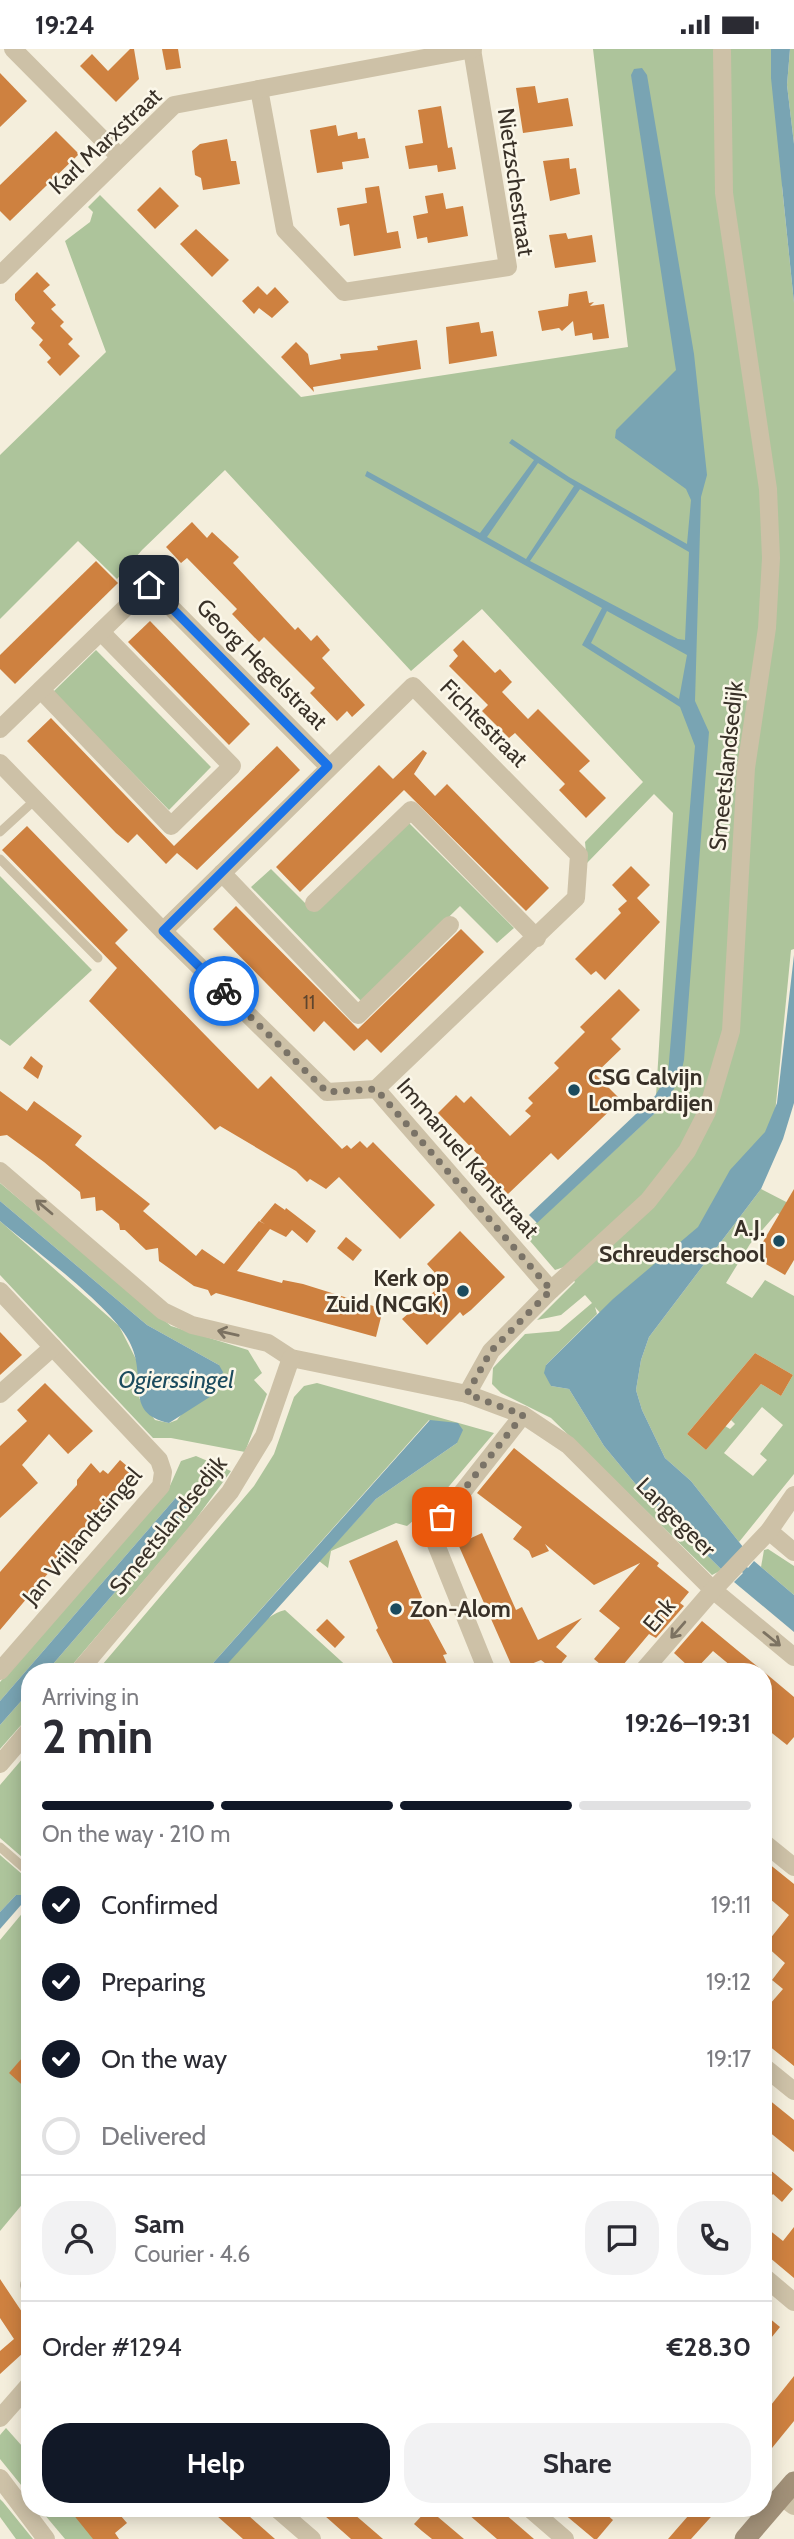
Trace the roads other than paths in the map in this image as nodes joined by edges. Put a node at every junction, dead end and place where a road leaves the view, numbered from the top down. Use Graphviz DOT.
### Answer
graph roads {
  1 [pos="13,49"];
  2 [pos="472,49"];
  3 [pos="722,51"];
  4 [pos="259,89"];
  5 [pos="120,157"];
  6 [pos="0,275"];
  7 [pos="101,632"];
  8 [pos="41,690"];
  9 [pos="0,729"];
  10 [pos="0,763"];
  11 [pos="328,766"];
  12 [pos="35,800"];
  13 [pos="0,832"];
  14 [pos="0,859"];
  15 [pos="222,873"];
  16 [pos="314,903"];
  17 [pos="450,925"];
  18 [pos="163,931"];
  19 [pos="537,938"];
  20 [pos="98,958"];
  21 [pos="376,1089"];
  22 [pos="0,1171"];
  23 [pos="551,1290"];
  24 [pos="0,1291"];
  25 [pos="53,1347"];
  26 [pos="290,1358"];
  27 [pos="0,1394"];
  28 [pos="467,1394"];
  29 [pos="523,1415"];
  30 [pos="794,1495"];
  31 [pos="769,1531"];
  32 [pos="794,1552"];
  33 [pos="717,1586"];
  34 [pos="794,1657"];
  35 [pos="86,1663"];
  36 [pos="484,1663"];
  37 [pos="650,1663"];
  38 [pos="0,1671"];
  39 [pos="21,1740"];
  40 [pos="0,1764"];
  41 [pos="0,1847"];
  42 [pos="772,1849"];
  43 [pos="21,1865"];
  44 [pos="794,1867"];
  45 [pos="772,2073"];
  46 [pos="794,2091"];
  47 [pos="772,2283"];
  48 [pos="794,2301"];
  49 [pos="21,2394"];
  50 [pos="0,2419"];
  51 [pos="0,2478"];
  52 [pos="21,2506"];
  53 [pos="29,2517"];
  54 [pos="286,2517"];
  55 [pos="539,2517"];
  56 [pos="764,2517"];
  57 [pos="46,2539"];
  58 [pos="312,2539"];
  59 [pos="565,2539"];
  60 [pos="745,2539"];
  1 -- 5 [label="street"];
  2 -- 4 [label="street, Karl Marxstraat"];
  2 -- 4 [label="street, Nietzschestraat"];
  3 -- 23 [label="street, Smeetslandsedijk"];
  4 -- 5 [label="street, Karl Marxstraat"];
  5 -- 6 [label="street, Karl Marxstraat"];
  7 -- 8 [label="street, Georg Hegelstraat"];
  7 -- 8 [label="street"];
  7 -- 11 [label="street, Georg Hegelstraat"];
  8 -- 9 [label="street, Georg Hegelstraat"];
  10 -- 12 [label="street, Immanuel Kantstraat"];
  11 -- 15 [label="street, Fichtestraat"];
  11 -- 19 [label="street, Fichtestraat"];
  12 -- 13 [label="lane"];
  12 -- 18 [label="street, Immanuel Kantstraat"];
  14 -- 20 [label="lane"];
  15 -- 17 [label="street"];
  15 -- 18 [label="street, Fichtestraat"];
  16 -- 19 [label="street"];
  18 -- 21 [label="street, Immanuel Kantstraat"];
  19 -- 21 [label="street, Fichtestraat"];
  21 -- 23 [label="street, Immanuel Kantstraat"];
  26 -- 22 [label="street, one-way"];
  23 -- 28 [label="street, Smeetslandsedijk"];
  24 -- 25 [label="street"];
  25 -- 27 [label="street"];
  25 -- 38 [label="street, Jan Vrijlandtsingel"];
  26 -- 28 [label="street"];
  26 -- 35 [label="street, Smeetslandsedijk"];
  28 -- 29 [label="street"];
  29 -- 33 [label="street, Langegeer"];
  29 -- 36 [label="street"];
  30 -- 31 [label="street"];
  31 -- 32 [label="street"];
  31 -- 33 [label="street, Enk"];
  33 -- 34 [label="street, Langegeer, one-way"];
  33 -- 37 [label="street, Enk, one-way"];
  39 -- 40 [label="street"];
  41 -- 43 [label="lane"];
  42 -- 44 [label="street"];
  45 -- 46 [label="street"];
  47 -- 48 [label="street"];
  49 -- 50 [label="street"];
  51 -- 52 [label="street"];
  53 -- 57 [label="street"];
  54 -- 58 [label="street"];
  55 -- 59 [label="street"];
  56 -- 60 [label="street"];
}
